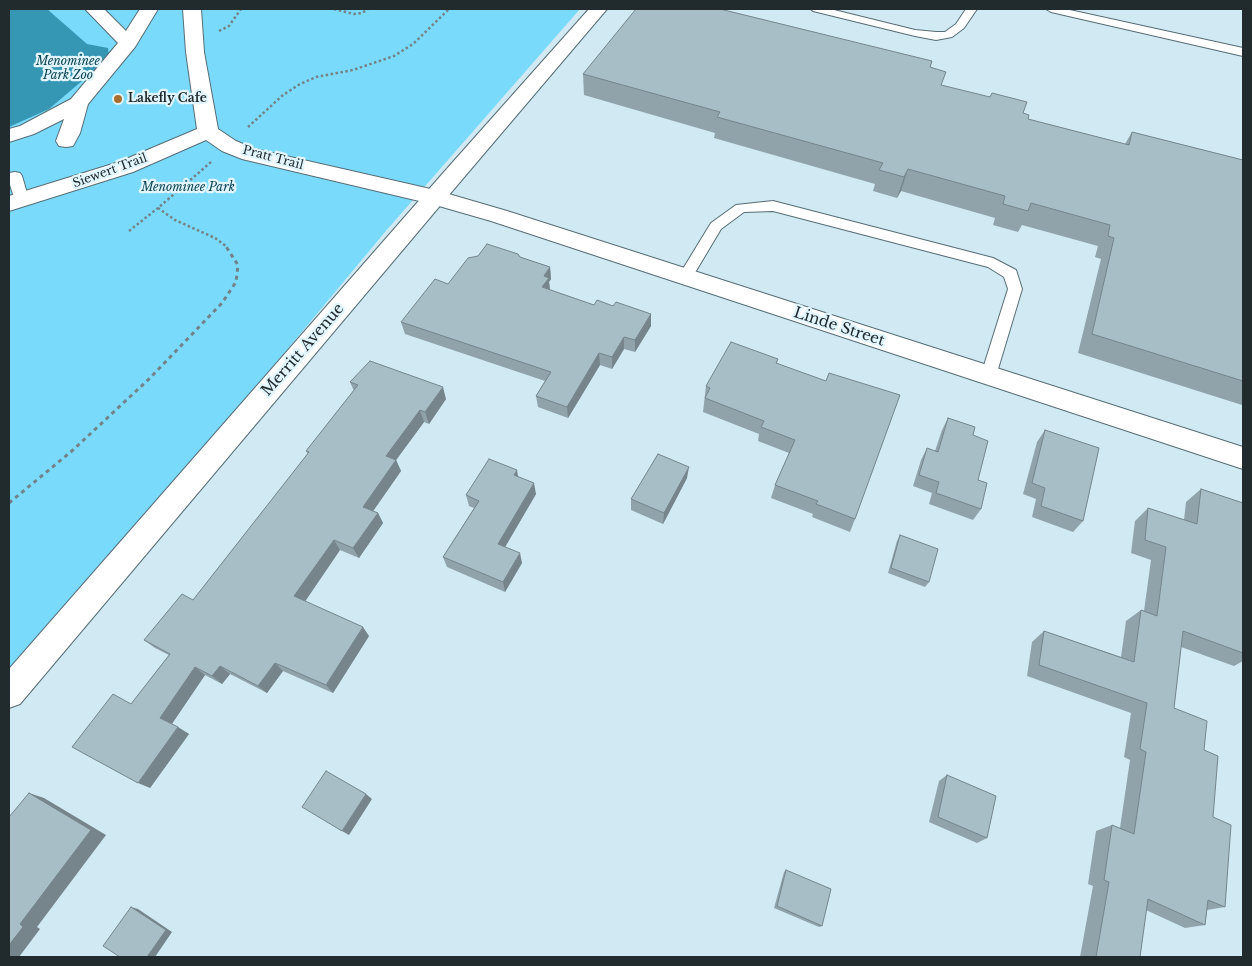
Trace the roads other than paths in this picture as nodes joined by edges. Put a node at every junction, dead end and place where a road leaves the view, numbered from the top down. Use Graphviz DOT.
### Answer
graph roads {
  1 [pos="94,9"];
  2 [pos="149,9"];
  3 [pos="192,9"];
  4 [pos="598,9"];
  5 [pos="817,9"];
  6 [pos="971,9"];
  7 [pos="1051,9"];
  8 [pos="128,43"];
  9 [pos="1243,52"];
  10 [pos="78,102"];
  11 [pos="208,132"];
  12 [pos="9,136"];
  13 [pos="66,141"];
  14 [pos="9,178"];
  15 [pos="434,197"];
  16 [pos="16,202"];
  17 [pos="685,277"];
  18 [pos="989,375"];
  19 [pos="1243,458"];
  20 [pos="9,693"];
  1 -- 8 [label="street"];
  2 -- 8 [label="street"];
  3 -- 11 [label="street"];
  4 -- 15 [label="street, Merritt Avenue"];
  5 -- 6 [label="lane"];
  7 -- 9 [label="lane"];
  8 -- 10 [label="street"];
  10 -- 12 [label="street"];
  10 -- 13 [label="street"];
  11 -- 15 [label="street, Pratt Trail"];
  11 -- 16 [label="street, Siewert Trail"];
  14 -- 16 [label="lane"];
  15 -- 17 [label="street, Linde Street"];
  15 -- 20 [label="street, Merritt Avenue"];
  17 -- 18 [label="street, Linde Street"];
  17 -- 18 [label="lane"];
  18 -- 19 [label="street, Linde Street"];
}
